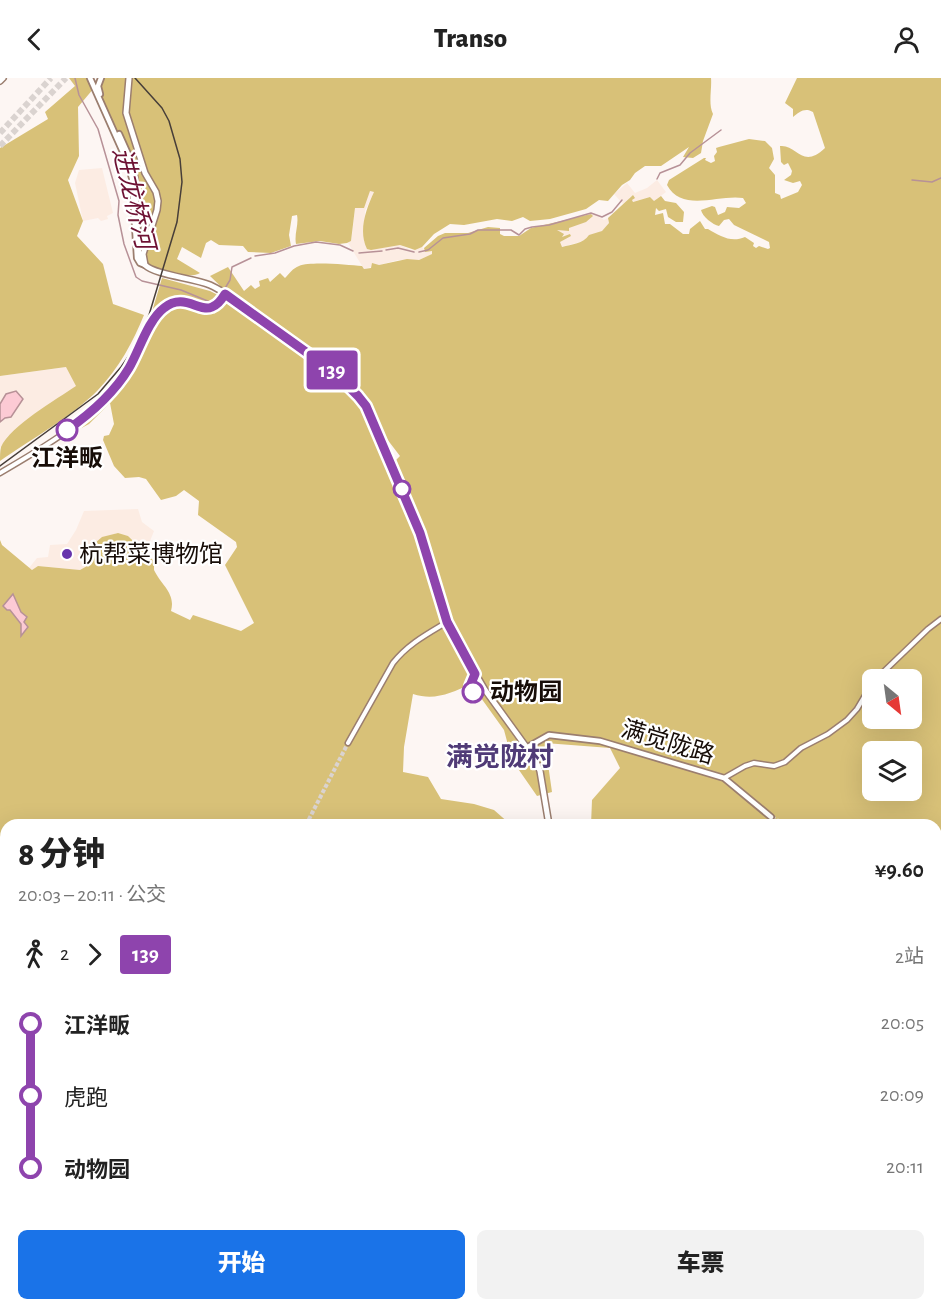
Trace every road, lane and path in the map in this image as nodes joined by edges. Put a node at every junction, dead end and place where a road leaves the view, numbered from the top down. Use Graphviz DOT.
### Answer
graph roads {
  1 [pos="90,78"];
  2 [pos="101,78"];
  3 [pos="129,80"];
  4 [pos="137,218"];
  5 [pos="152,220"];
  6 [pos="145,265"];
  7 [pos="225,294"];
  8 [pos="0,472"];
  9 [pos="941,619"];
  10 [pos="447,622"];
  11 [pos="886,669"];
  12 [pos="862,701"];
  13 [pos="348,743"];
  14 [pos="526,748"];
  15 [pos="724,778"];
  16 [pos="771,817"];
  17 [pos="548,819"];
  1 -- 4 [label="main road"];
  2 -- 4 [label="main road"];
  3 -- 5 [label="main road"];
  4 -- 5 [label="main road"];
  4 -- 6 [label="main road"];
  5 -- 6 [label="main road"];
  6 -- 7 [label="main road"];
  7 -- 8 [label="street"];
  7 -- 10 [label="main road"];
  9 -- 11 [label="street, 满觉陇路"];
  10 -- 13 [label="street"];
  10 -- 14 [label="main road"];
  12 -- 15 [label="street, 满觉陇路"];
  14 -- 15 [label="main road, 满觉陇路"];
  14 -- 17 [label="main road"];
  15 -- 16 [label="main road"];
}
